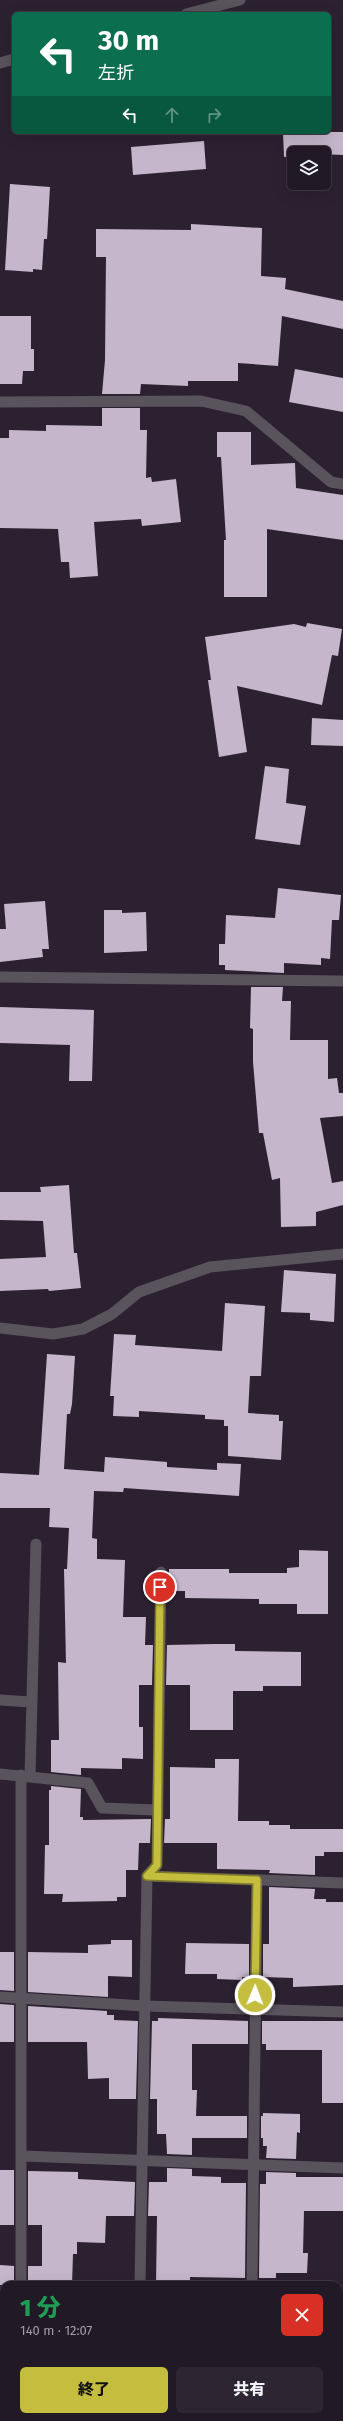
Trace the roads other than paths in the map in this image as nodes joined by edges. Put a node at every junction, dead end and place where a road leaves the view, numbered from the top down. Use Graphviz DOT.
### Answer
graph roads {
  1 [pos="240,0"];
  2 [pos="194,12"];
  3 [pos="12,60"];
  4 [pos="0,63"];
  5 [pos="0,402"];
  6 [pos="343,484"];
  7 [pos="0,977"];
  8 [pos="343,982"];
  9 [pos="343,1254"];
  10 [pos="0,1328"];
  11 [pos="36,1544"];
  12 [pos="161,1572"];
  13 [pos="0,1700"];
  14 [pos="31,1702"];
  15 [pos="0,1774"];
  16 [pos="26,1776"];
  17 [pos="156,1810"];
  18 [pos="147,1876"];
  19 [pos="257,1880"];
  20 [pos="343,1883"];
  21 [pos="0,1997"];
  22 [pos="23,1997"];
  23 [pos="145,2006"];
  24 [pos="255,2009"];
  25 [pos="343,2012"];
  26 [pos="23,2156"];
  27 [pos="143,2162"];
  28 [pos="253,2165"];
  29 [pos="343,2168"];
  30 [pos="22,2281"];
  31 [pos="140,2281"];
  32 [pos="252,2281"];
  1 -- 2 [label="street"];
  3 -- 4 [label="street"];
  5 -- 6 [label="street"];
  7 -- 8 [label="street"];
  9 -- 10 [label="street"];
  11 -- 14 [label="street"];
  12 -- 17 [label="street"];
  13 -- 14 [label="street"];
  14 -- 16 [label="street"];
  15 -- 16 [label="street"];
  16 -- 17 [label="street"];
  16 -- 22 [label="street"];
  17 -- 18 [label="street"];
  18 -- 19 [label="street"];
  18 -- 23 [label="street"];
  19 -- 20 [label="street"];
  19 -- 24 [label="street"];
  21 -- 22 [label="street"];
  22 -- 23 [label="street"];
  22 -- 26 [label="street"];
  23 -- 24 [label="street"];
  23 -- 27 [label="street"];
  24 -- 25 [label="street"];
  24 -- 28 [label="street"];
  26 -- 27 [label="street"];
  26 -- 30 [label="street"];
  27 -- 28 [label="street"];
  27 -- 31 [label="street"];
  28 -- 29 [label="street"];
  28 -- 32 [label="street"];
}
